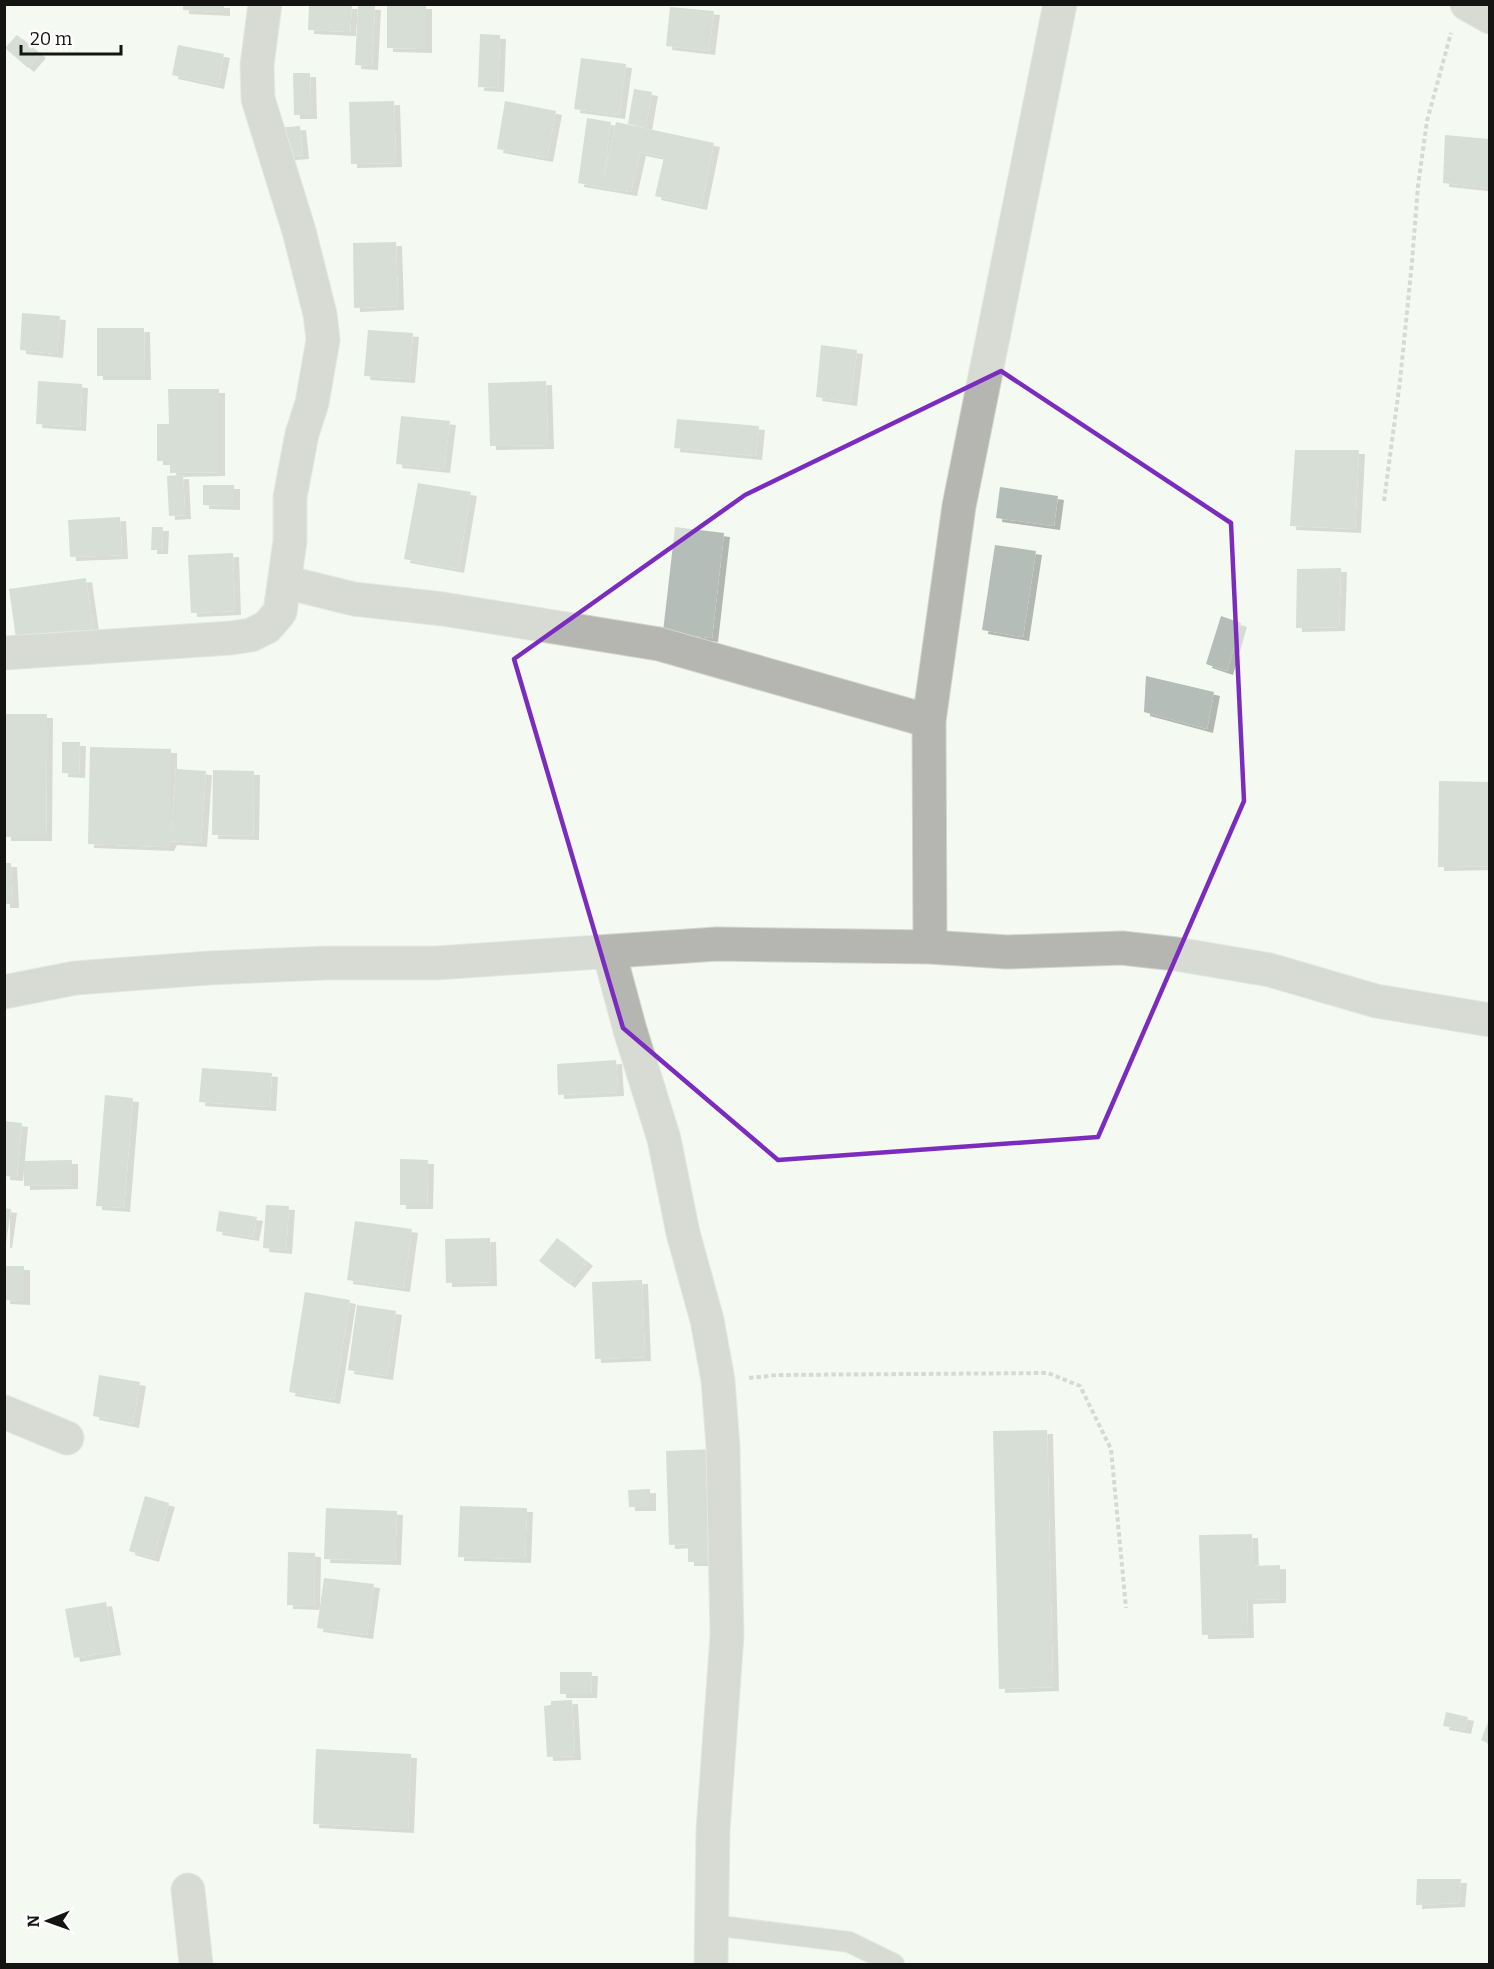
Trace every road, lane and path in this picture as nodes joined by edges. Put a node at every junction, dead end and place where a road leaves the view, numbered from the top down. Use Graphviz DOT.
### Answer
graph roads {
  1 [pos="265,4"];
  2 [pos="1060,4"];
  3 [pos="1460,15"];
  4 [pos="1490,17"];
  5 [pos="1384,501"];
  6 [pos="285,582"];
  7 [pos="4,653"];
  8 [pos="929,722"];
  9 [pos="930,947"];
  10 [pos="609,952"];
  11 [pos="4,992"];
  12 [pos="1490,1020"];
  13 [pos="718,1380"];
  14 [pos="4,1412"];
  15 [pos="67,1438"];
  16 [pos="1126,1608"];
  17 [pos="188,1890"];
  18 [pos="712,1925"];
  19 [pos="196,1965"];
  20 [pos="711,1965"];
  21 [pos="894,1965"];
  1 -- 6 [label="street"];
  2 -- 8 [label="street"];
  3 -- 4 [label="street"];
  3 -- 5 [label="path"];
  6 -- 7 [label="street"];
  6 -- 8 [label="street"];
  8 -- 9 [label="street"];
  9 -- 10 [label="street"];
  9 -- 12 [label="street"];
  10 -- 11 [label="street"];
  10 -- 13 [label="street"];
  13 -- 16 [label="path"];
  13 -- 18 [label="street"];
  14 -- 15 [label="street"];
  17 -- 19 [label="street"];
  18 -- 20 [label="street"];
  18 -- 21 [label="lane"];
}
